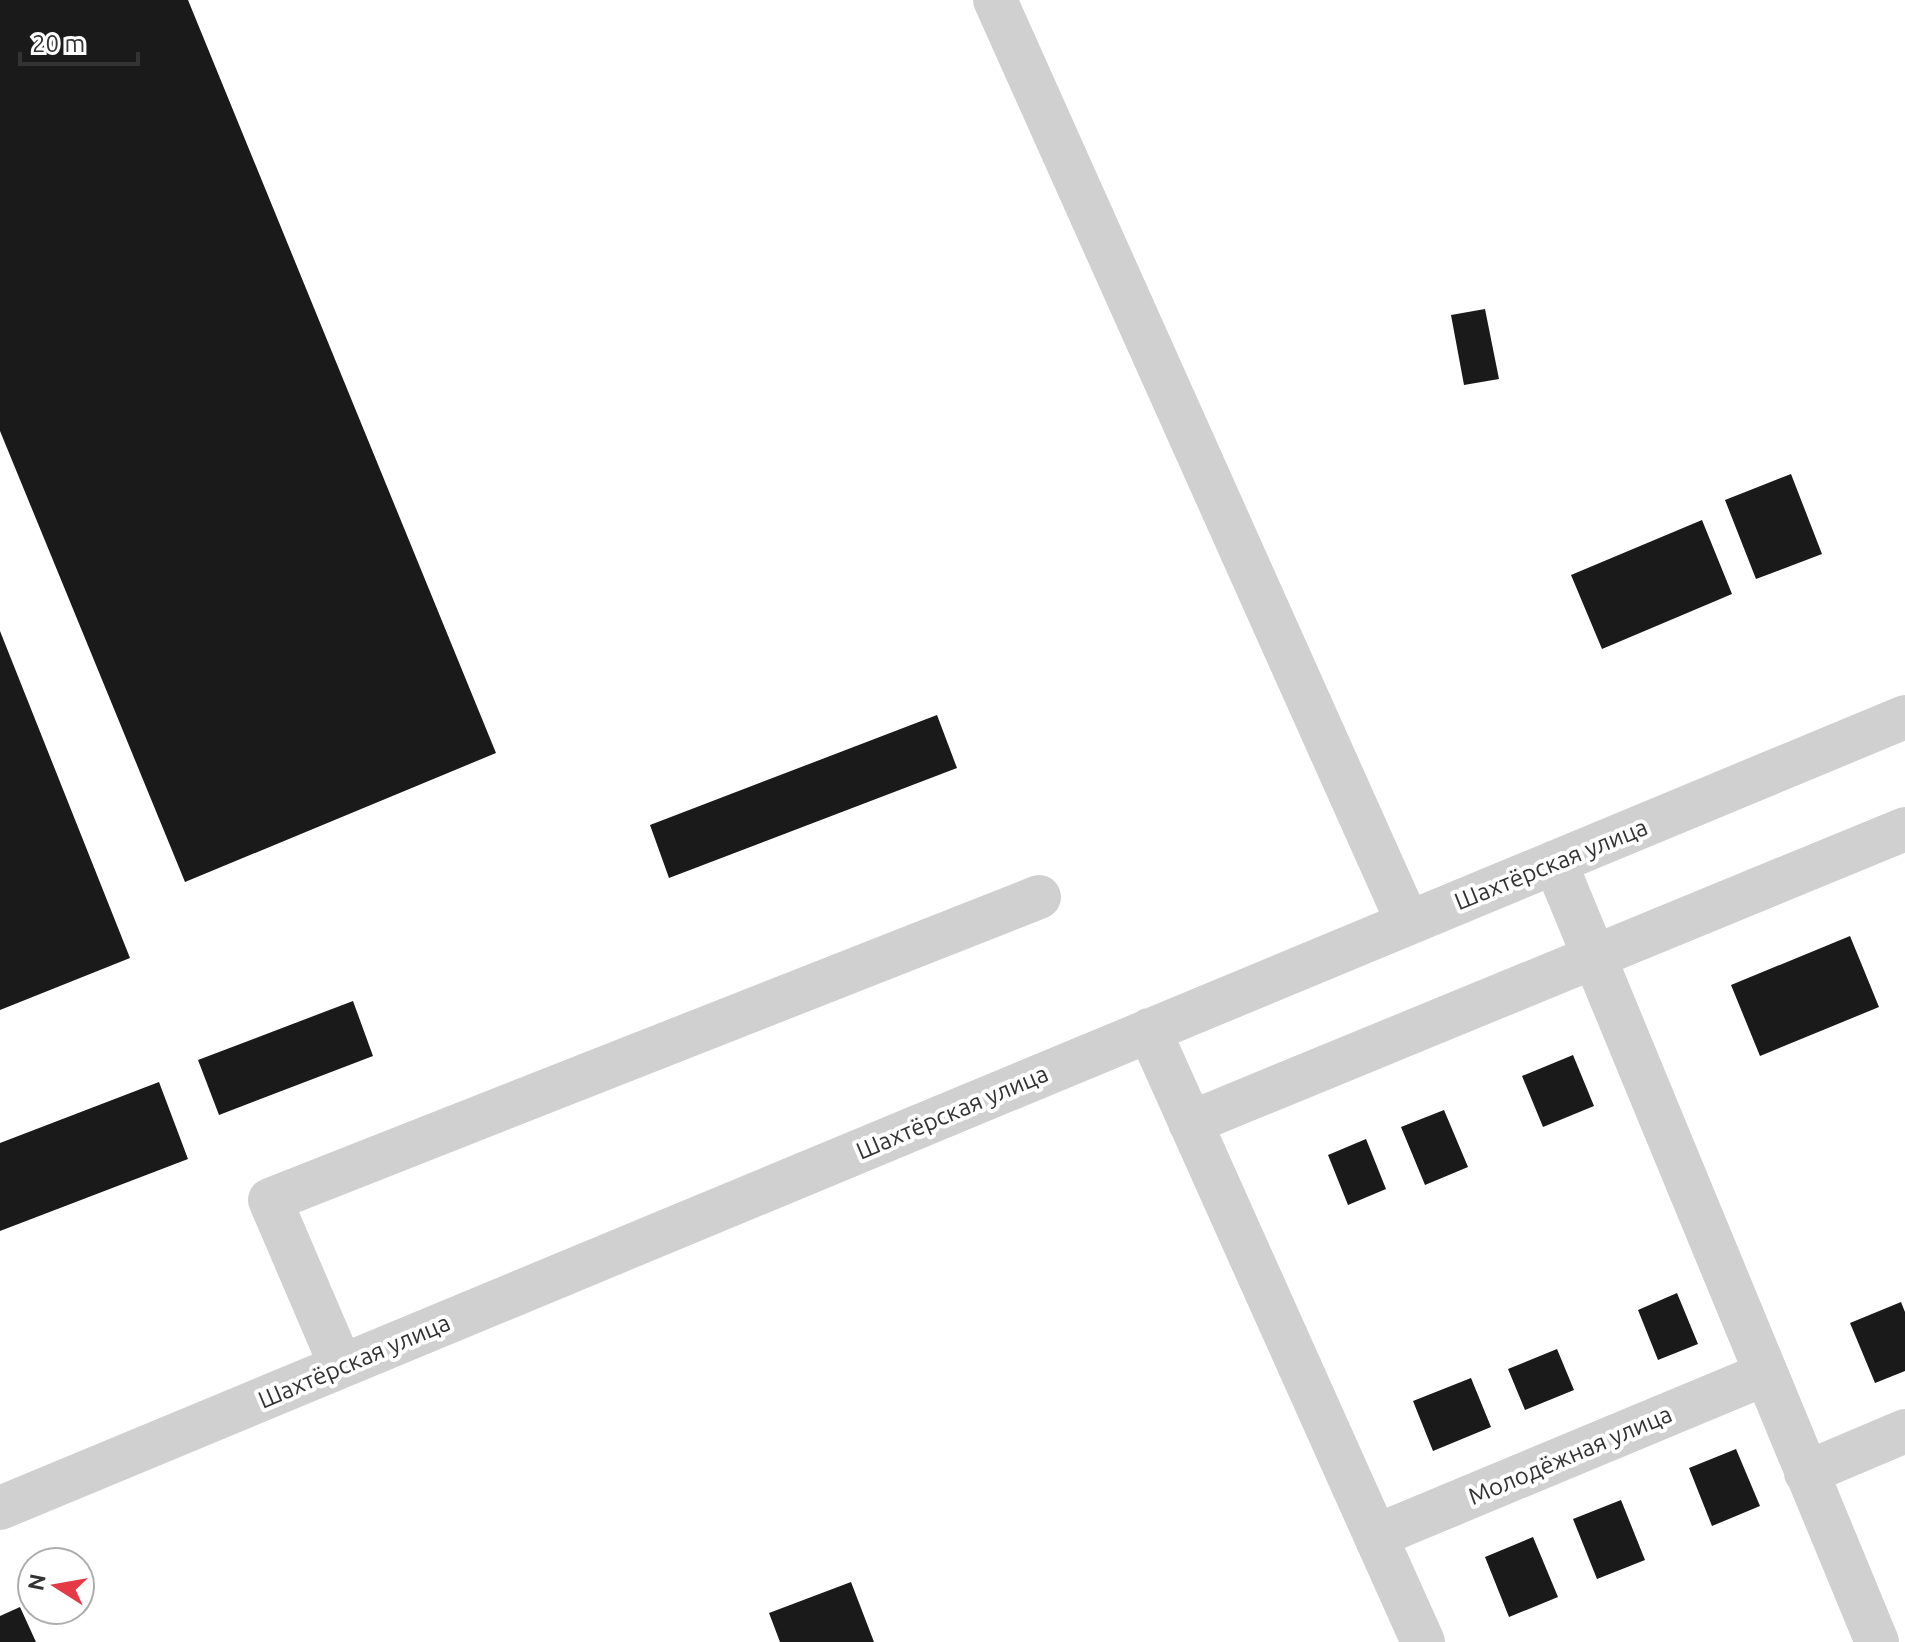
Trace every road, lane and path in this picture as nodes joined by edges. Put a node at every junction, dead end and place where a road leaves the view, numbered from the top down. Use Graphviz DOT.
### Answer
graph roads {
  1 [pos="995,0"];
  2 [pos="1905,717"];
  3 [pos="1905,829"];
  4 [pos="1555,862"];
  5 [pos="1039,897"];
  6 [pos="1408,923"];
  7 [pos="1593,955"];
  8 [pos="1149,1030"];
  9 [pos="1190,1123"];
  10 [pos="341,1366"];
  11 [pos="1765,1374"];
  12 [pos="1905,1431"];
  13 [pos="1806,1473"];
  14 [pos="0,1508"];
  15 [pos="1376,1536"];
  16 [pos="1423,1642"];
  17 [pos="1877,1642"];
  1 -- 6 [label="street"];
  2 -- 4 [label="street, Шахтёрская улица"];
  3 -- 7 [label="street"];
  4 -- 6 [label="street, Шахтёрская улица"];
  4 -- 7 [label="street"];
  5 -- 10 [label="street"];
  6 -- 8 [label="street, Шахтёрская улица"];
  7 -- 9 [label="street"];
  7 -- 11 [label="street"];
  8 -- 9 [label="street"];
  8 -- 10 [label="street, Шахтёрская улица"];
  9 -- 15 [label="street"];
  10 -- 14 [label="street, Шахтёрская улица"];
  11 -- 13 [label="street"];
  11 -- 15 [label="street, Молодёжная улица"];
  12 -- 13 [label="street"];
  13 -- 17 [label="street"];
  15 -- 16 [label="street"];
}
